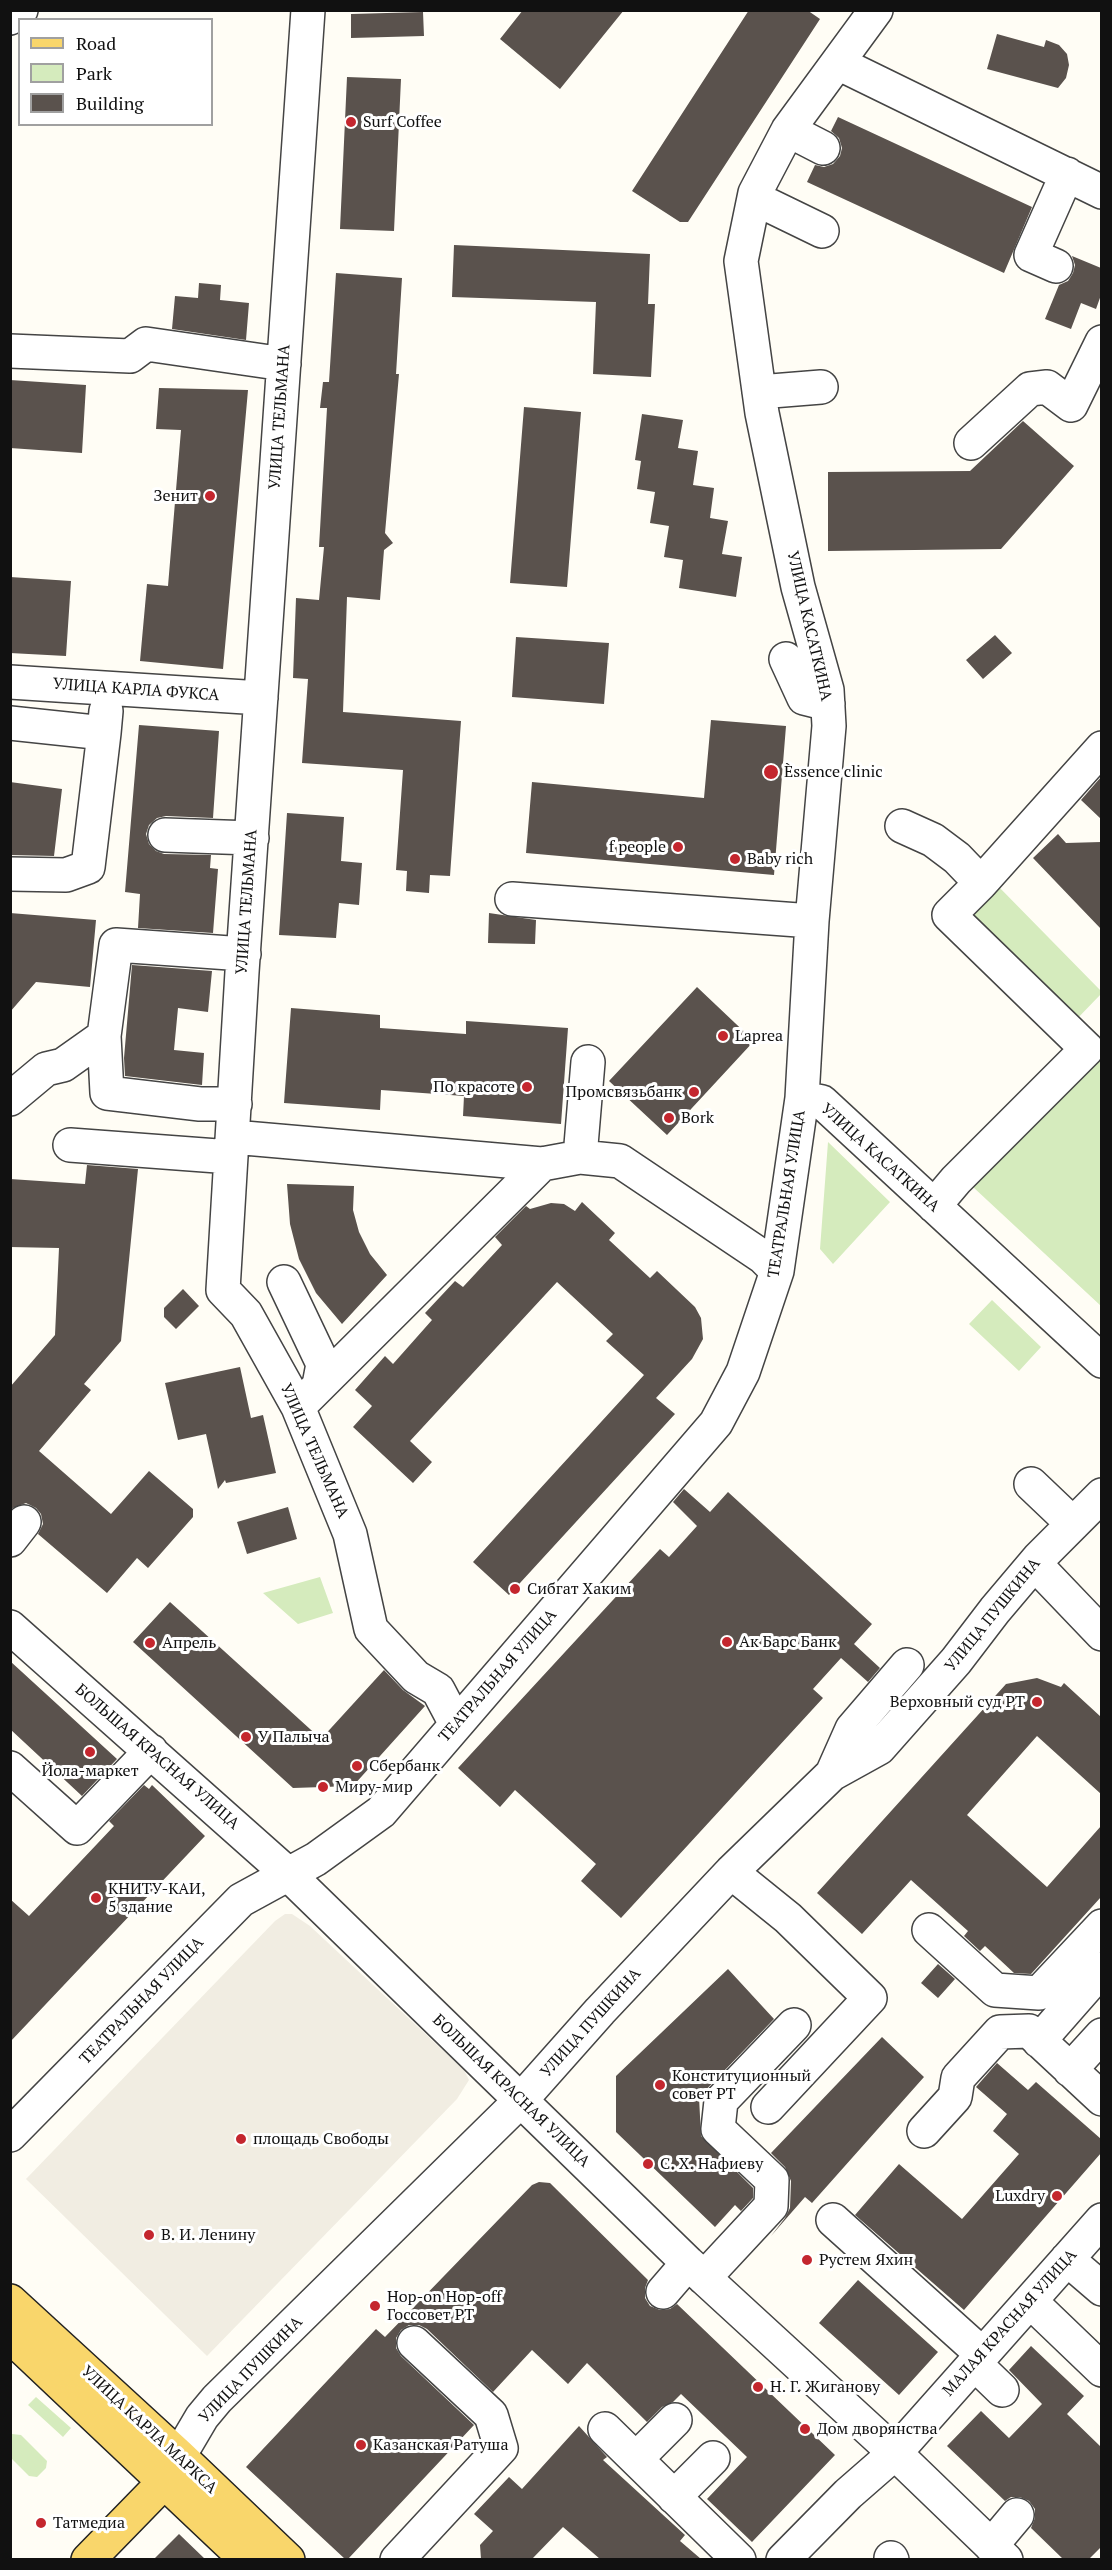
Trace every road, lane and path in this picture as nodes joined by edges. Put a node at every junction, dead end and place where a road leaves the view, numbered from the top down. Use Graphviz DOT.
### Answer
graph roads {
  1 [pos="21,10"];
  2 [pos="308,10"];
  3 [pos="876,10"];
  4 [pos="10,18"];
  5 [pos="838,63"];
  6 [pos="788,130"];
  7 [pos="823,148"];
  8 [pos="1067,174"];
  9 [pos="1101,192"];
  10 [pos="754,198"];
  11 [pos="822,231"];
  12 [pos="1056,266"];
  13 [pos="1101,342"];
  14 [pos="10,351"];
  15 [pos="284,364"];
  16 [pos="821,387"];
  17 [pos="759,392"];
  18 [pos="971,443"];
  19 [pos="786,659"];
  20 [pos="10,682"];
  21 [pos="107,688"];
  22 [pos="261,698"];
  23 [pos="828,704"];
  24 [pos="10,723"];
  25 [pos="104,733"];
  26 [pos="1101,748"];
  27 [pos="902,826"];
  28 [pos="165,835"];
  29 [pos="252,838"];
  30 [pos="10,874"];
  31 [pos="981,883"];
  32 [pos="512,899"];
  33 [pos="812,921"];
  34 [pos="244,954"];
  35 [pos="104,1036"];
  36 [pos="588,1062"];
  37 [pos="802,1098"];
  38 [pos="10,1099"];
  39 [pos="235,1104"];
  40 [pos="70,1145"];
  41 [pos="232,1147"];
  42 [pos="580,1157"];
  43 [pos="542,1164"];
  44 [pos="934,1206"];
  45 [pos="777,1271"];
  46 [pos="284,1282"];
  47 [pos="1101,1361"];
  48 [pos="309,1396"];
  49 [pos="1030,1484"];
  50 [pos="1101,1495"];
  51 [pos="1072,1524"];
  52 [pos="1024,1565"];
  53 [pos="10,1627"];
  54 [pos="1101,1634"];
  55 [pos="907,1665"];
  56 [pos="456,1724"];
  57 [pos="151,1751"];
  58 [pos="10,1768"];
  59 [pos="832,1774"];
  60 [pos="731,1872"];
  61 [pos="288,1874"];
  62 [pos="1101,1926"];
  63 [pos="929,1930"];
  64 [pos="1101,1969"];
  65 [pos="794,2025"];
  66 [pos="1101,2035"];
  67 [pos="1039,2041"];
  68 [pos="1070,2070"];
  69 [pos="1101,2099"];
  70 [pos="520,2101"];
  71 [pos="768,2107"];
  72 [pos="924,2131"];
  73 [pos="10,2135"];
  74 [pos="833,2220"];
  75 [pos="1101,2220"];
  76 [pos="1067,2259"];
  77 [pos="696,2270"];
  78 [pos="1101,2289"];
  79 [pos="663,2292"];
  80 [pos="10,2301"];
  81 [pos="1030,2301"];
  82 [pos="10,2336"];
  83 [pos="414,2343"];
  84 [pos="978,2359"];
  85 [pos="1101,2370"];
  86 [pos="1002,2390"];
  87 [pos="675,2420"];
  88 [pos="605,2429"];
  89 [pos="895,2453"];
  90 [pos="713,2458"];
  91 [pos="636,2459"];
  92 [pos="171,2469"];
  93 [pos="674,2497"];
  94 [pos="1017,2515"];
  95 [pos="988,2551"];
  96 [pos="88,2559"];
  97 [pos="247,2559"];
  98 [pos="288,2559"];
  99 [pos="397,2559"];
  100 [pos="739,2559"];
  101 [pos="783,2559"];
  1 -- 4 [label="street"];
  2 -- 15 [label="street, УЛИЦА ТЕЛЬМАНА"];
  3 -- 5 [label="street, УЛИЦА КАСАТКИНА"];
  5 -- 6 [label="street, УЛИЦА КАСАТКИНА"];
  5 -- 8 [label="street"];
  6 -- 7 [label="street"];
  6 -- 10 [label="street, УЛИЦА КАСАТКИНА"];
  8 -- 9 [label="street"];
  8 -- 12 [label="street"];
  10 -- 11 [label="street"];
  10 -- 17 [label="street, УЛИЦА КАСАТКИНА"];
  13 -- 18 [label="street"];
  14 -- 15 [label="street"];
  15 -- 22 [label="street, УЛИЦА ТЕЛЬМАНА"];
  16 -- 17 [label="street"];
  17 -- 23 [label="street, УЛИЦА КАСАТКИНА"];
  19 -- 23 [label="street"];
  20 -- 21 [label="street, УЛИЦА КАРЛА ФУКСА"];
  21 -- 22 [label="street, УЛИЦА КАРЛА ФУКСА"];
  21 -- 25 [label="street"];
  22 -- 29 [label="street, УЛИЦА ТЕЛЬМАНА"];
  23 -- 33 [label="street, УЛИЦА КАСАТКИНА"];
  24 -- 25 [label="street"];
  25 -- 30 [label="street"];
  26 -- 31 [label="street"];
  27 -- 31 [label="street"];
  28 -- 29 [label="street"];
  29 -- 34 [label="street, УЛИЦА ТЕЛЬМАНА"];
  31 -- 44 [label="street"];
  32 -- 33 [label="street"];
  33 -- 37 [label="street, УЛИЦА КАСАТКИНА"];
  34 -- 35 [label="street"];
  34 -- 39 [label="street, УЛИЦА ТЕЛЬМАНА"];
  35 -- 38 [label="street"];
  35 -- 39 [label="street"];
  36 -- 42 [label="street"];
  37 -- 44 [label="street, УЛИЦА КАСАТКИНА"];
  37 -- 45 [label="street, ТЕАТРАЛЬНАЯ УЛИЦА"];
  39 -- 41 [label="street, УЛИЦА ТЕЛЬМАНА"];
  40 -- 41 [label="street"];
  41 -- 43 [label="street"];
  41 -- 48 [label="street, УЛИЦА ТЕЛЬМАНА"];
  42 -- 43 [label="street"];
  42 -- 45 [label="street"];
  43 -- 48 [label="street"];
  44 -- 47 [label="street, УЛИЦА КАСАТКИНА"];
  45 -- 56 [label="street, ТЕАТРАЛЬНАЯ УЛИЦА"];
  46 -- 48 [label="street"];
  48 -- 56 [label="street, УЛИЦА ТЕЛЬМАНА"];
  49 -- 51 [label="street"];
  50 -- 51 [label="street, УЛИЦА ПУШКИНА"];
  51 -- 52 [label="street, УЛИЦА ПУШКИНА"];
  52 -- 54 [label="street"];
  52 -- 59 [label="street, УЛИЦА ПУШКИНА"];
  53 -- 57 [label="street, БОЛЬШАЯ КРАСНАЯ УЛИЦА"];
  55 -- 59 [label="street"];
  56 -- 61 [label="street, ТЕАТРАЛЬНАЯ УЛИЦА"];
  57 -- 58 [label="street"];
  57 -- 61 [label="street, БОЛЬШАЯ КРАСНАЯ УЛИЦА"];
  59 -- 60 [label="street, УЛИЦА ПУШКИНА"];
  60 -- 70 [label="street, УЛИЦА ПУШКИНА"];
  60 -- 71 [label="street"];
  61 -- 70 [label="street, БОЛЬШАЯ КРАСНАЯ УЛИЦА"];
  61 -- 73 [label="street, ТЕАТРАЛЬНАЯ УЛИЦА"];
  62 -- 63 [label="street"];
  64 -- 67 [label="street"];
  65 -- 77 [label="street"];
  66 -- 68 [label="street"];
  67 -- 68 [label="street"];
  67 -- 72 [label="street"];
  68 -- 69 [label="street"];
  70 -- 77 [label="street, БОЛЬШАЯ КРАСНАЯ УЛИЦА"];
  70 -- 92 [label="street, УЛИЦА ПУШКИНА"];
  74 -- 84 [label="street"];
  75 -- 76 [label="street, МАЛАЯ КРАСНАЯ УЛИЦА"];
  76 -- 78 [label="street"];
  76 -- 81 [label="street, МАЛАЯ КРАСНАЯ УЛИЦА"];
  77 -- 79 [label="street"];
  77 -- 89 [label="street, БОЛЬШАЯ КРАСНАЯ УЛИЦА"];
  80 -- 92 [label="main road, УЛИЦА КАРЛА МАРКСА"];
  81 -- 84 [label="street, МАЛАЯ КРАСНАЯ УЛИЦА"];
  81 -- 85 [label="street"];
  82 -- 92 [label="main road, УЛИЦА КАРЛА МАРКСА"];
  83 -- 99 [label="street"];
  84 -- 86 [label="street"];
  84 -- 89 [label="street, МАЛАЯ КРАСНАЯ УЛИЦА"];
  87 -- 91 [label="street"];
  88 -- 91 [label="street"];
  89 -- 95 [label="street, БОЛЬШАЯ КРАСНАЯ УЛИЦА"];
  89 -- 101 [label="street, МАЛАЯ КРАСНАЯ УЛИЦА"];
  90 -- 93 [label="street"];
  91 -- 93 [label="street"];
  92 -- 96 [label="main road, УЛИЦА ПУШКИНА"];
  92 -- 97 [label="main road, УЛИЦА КАРЛА МАРКСА"];
  92 -- 98 [label="main road, УЛИЦА КАРЛА МАРКСА"];
  93 -- 100 [label="street"];
  94 -- 95 [label="street"];
}
